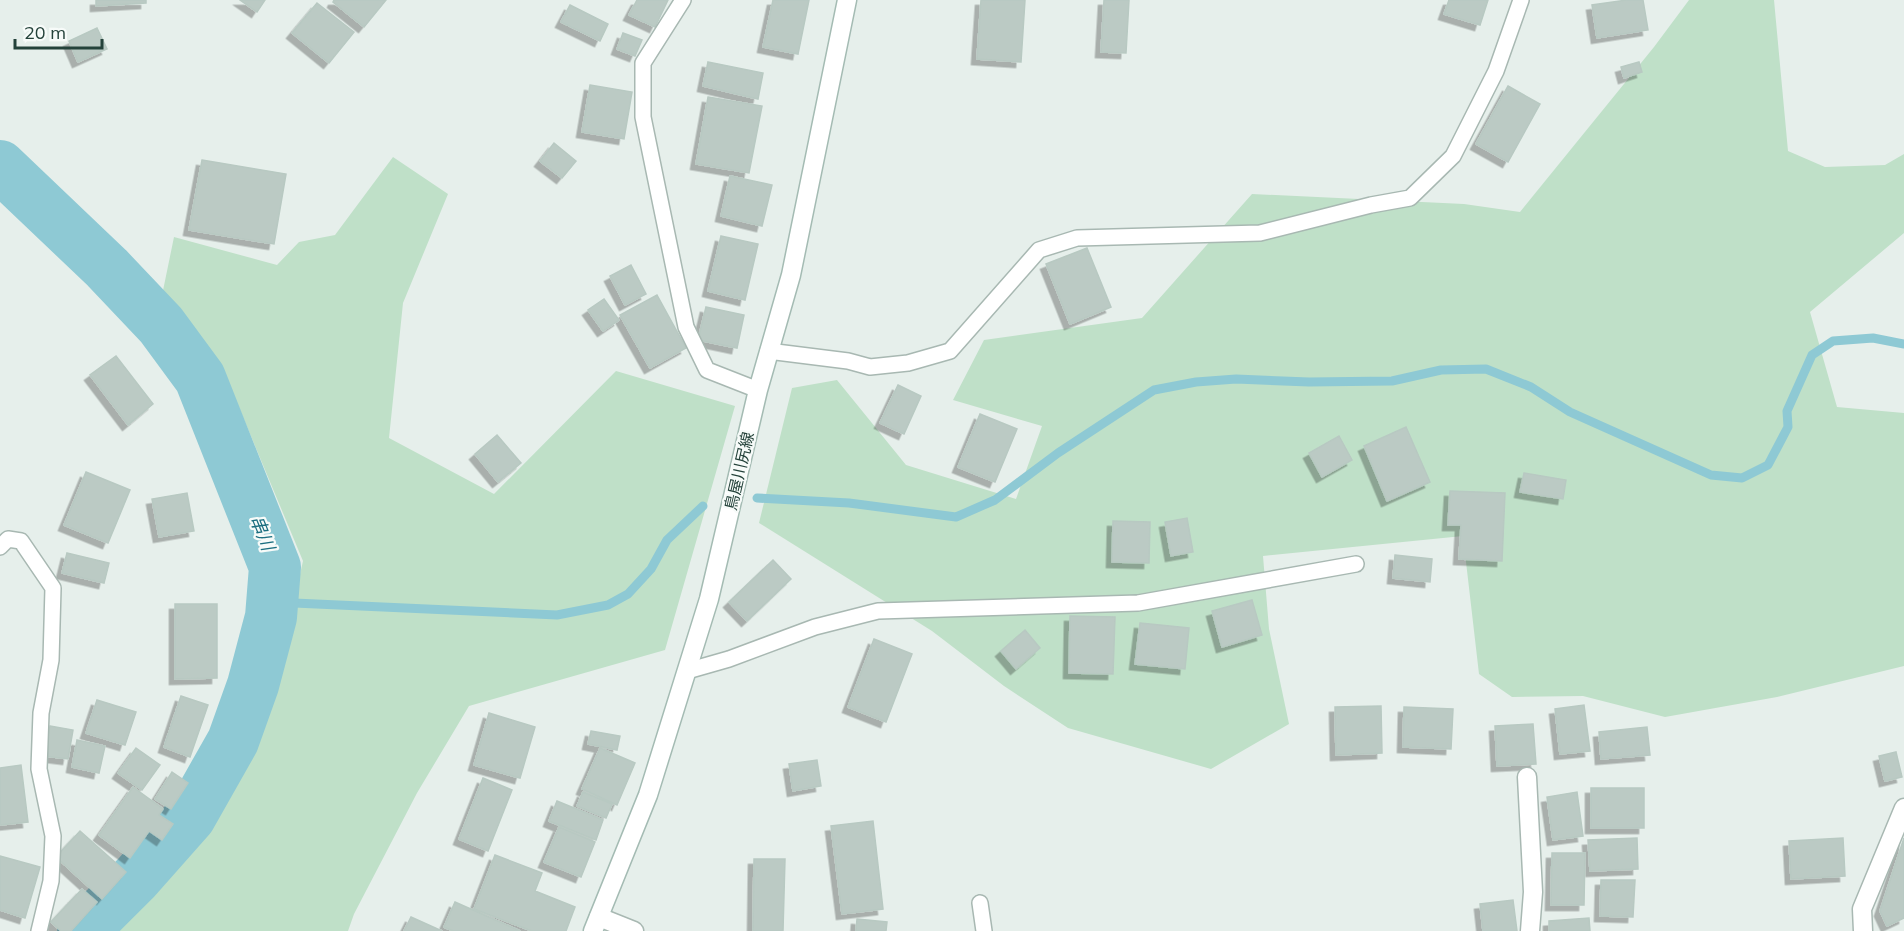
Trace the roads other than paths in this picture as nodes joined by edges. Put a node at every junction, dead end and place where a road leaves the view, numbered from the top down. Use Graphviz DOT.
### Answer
graph roads {
  1 [pos="683,0"];
  2 [pos="848,0"];
  3 [pos="1521,0"];
  4 [pos="768,351"];
  5 [pos="758,390"];
  6 [pos="0,547"];
  7 [pos="1356,564"];
  8 [pos="687,671"];
  9 [pos="1527,777"];
  10 [pos="1904,808"];
  11 [pos="980,903"];
  12 [pos="596,924"];
  13 [pos="39,931"];
  14 [pos="634,931"];
  15 [pos="984,931"];
  16 [pos="1530,931"];
  17 [pos="1863,931"];
  1 -- 5 [label="lane"];
  2 -- 4 [label="main road, 鳥屋川尻線"];
  3 -- 4 [label="lane"];
  4 -- 5 [label="main road, 鳥屋川尻線"];
  5 -- 8 [label="main road, 鳥屋川尻線"];
  6 -- 13 [label="lane"];
  7 -- 8 [label="lane"];
  8 -- 12 [label="main road, 鳥屋川尻線"];
  9 -- 16 [label="main road"];
  10 -- 17 [label="main road"];
  11 -- 15 [label="lane"];
  12 -- 14 [label="main road"];
}
